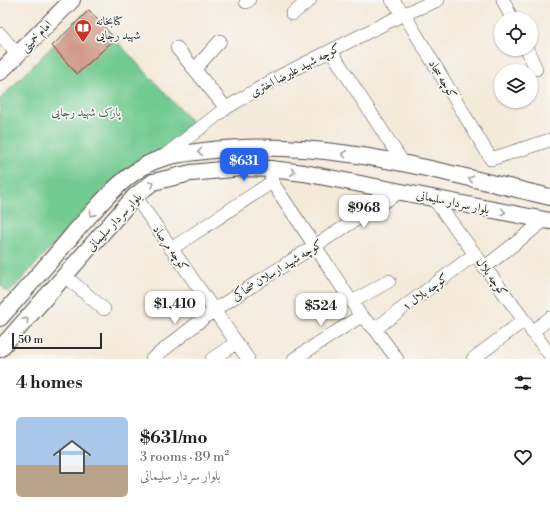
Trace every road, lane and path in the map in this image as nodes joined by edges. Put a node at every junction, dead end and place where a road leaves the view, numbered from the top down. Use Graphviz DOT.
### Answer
graph roads {
  1 [pos="72,0"];
  2 [pos="310,0"];
  3 [pos="392,0"];
  4 [pos="438,0"];
  5 [pos="503,0"];
  6 [pos="509,12"];
  7 [pos="292,14"];
  8 [pos="404,14"];
  9 [pos="0,34"];
  10 [pos="220,41"];
  11 [pos="177,48"];
  12 [pos="331,51"];
  13 [pos="18,54"];
  14 [pos="195,69"];
  15 [pos="0,72"];
  16 [pos="226,108"];
  17 [pos="550,140"];
  18 [pos="163,156"];
  19 [pos="403,163"];
  20 [pos="271,176"];
  21 [pos="123,180"];
  22 [pos="401,191"];
  23 [pos="135,196"];
  24 [pos="550,197"];
  25 [pos="434,199"];
  26 [pos="547,220"];
  27 [pos="315,246"];
  28 [pos="172,249"];
  29 [pos="476,254"];
  30 [pos="485,267"];
  31 [pos="64,276"];
  32 [pos="389,281"];
  33 [pos="352,302"];
  34 [pos="104,309"];
  35 [pos="214,310"];
  36 [pos="361,316"];
  37 [pos="0,318"];
  38 [pos="550,318"];
  39 [pos="523,321"];
  40 [pos="375,329"];
  41 [pos="532,332"];
  42 [pos="236,342"];
  43 [pos="0,350"];
  44 [pos="550,355"];
  45 [pos="152,359"];
  46 [pos="212,359"];
  47 [pos="248,359"];
  48 [pos="294,359"];
  49 [pos="397,359"];
  50 [pos="473,359"];
  1 -- 13 [label="main road, امام خمینی"];
  2 -- 7 [label="street"];
  3 -- 8 [label="street, کوچه سجاد"];
  4 -- 8 [label="street, کوچه شهید علیرضا اختری"];
  5 -- 6 [label="street"];
  8 -- 12 [label="street, کوچه شهید علیرضا اختری"];
  8 -- 17 [label="street, کوچه سجاد"];
  9 -- 13 [label="street"];
  10 -- 14 [label="street"];
  11 -- 14 [label="street"];
  12 -- 16 [label="street, کوچه شهید علیرضا اختری"];
  12 -- 19 [label="street"];
  13 -- 15 [label="main road, امام خمینی"];
  14 -- 16 [label="street"];
  16 -- 18 [label="street, کوچه شهید علیرضا اختری"];
  19 -- 18 [label="main road, بلوار سردار سلیمانی, one-way"];
  18 -- 21 [label="main road, بلوار سردار سلیمانی"];
  24 -- 19 [label="main road, بلوار سردار سلیمانی, one-way"];
  20 -- 22 [label="main road, بلوار سردار سلیمانی, one-way"];
  23 -- 20 [label="main road, بلوار سردار سلیمانی, one-way"];
  20 -- 27 [label="street"];
  20 -- 28 [label="street"];
  21 -- 23 [label="main road"];
  21 -- 37 [label="main road, بلوار سردار سلیمانی, one-way"];
  22 -- 25 [label="main road, بلوار سردار سلیمانی"];
  22 -- 27 [label="street, کوچه شهید ارسلان ضحاکی"];
  23 -- 28 [label="street, کوچه مرصاد"];
  23 -- 31 [label="main road, بلوار سردار سلیمانی"];
  25 -- 26 [label="main road, بلوار سردار سلیمانی, one-way"];
  25 -- 29 [label="street, کوچه بلال"];
  26 -- 30 [label="street"];
  27 -- 33 [label="street"];
  27 -- 35 [label="street, کوچه شهید ارسلان ضحاکی"];
  28 -- 35 [label="street, کوچه مرصاد"];
  29 -- 30 [label="street, کوچه بلال"];
  29 -- 40 [label="street, کوچه بلال ۱"];
  30 -- 39 [label="street, کوچه بلال"];
  31 -- 34 [label="street"];
  43 -- 31 [label="main road, بلوار سردار سلیمانی, one-way"];
  32 -- 33 [label="street"];
  33 -- 36 [label="street"];
  35 -- 42 [label="street, کوچه مرصاد"];
  35 -- 45 [label="street, کوچه شهید ارسلان ضحاکی"];
  36 -- 40 [label="street"];
  36 -- 48 [label="street"];
  38 -- 41 [label="street"];
  39 -- 41 [label="street, کوچه بلال"];
  39 -- 50 [label="street"];
  40 -- 49 [label="street"];
  41 -- 44 [label="street, کوچه بلال"];
  42 -- 46 [label="street"];
  42 -- 47 [label="street, کوچه مرصاد"];
}
